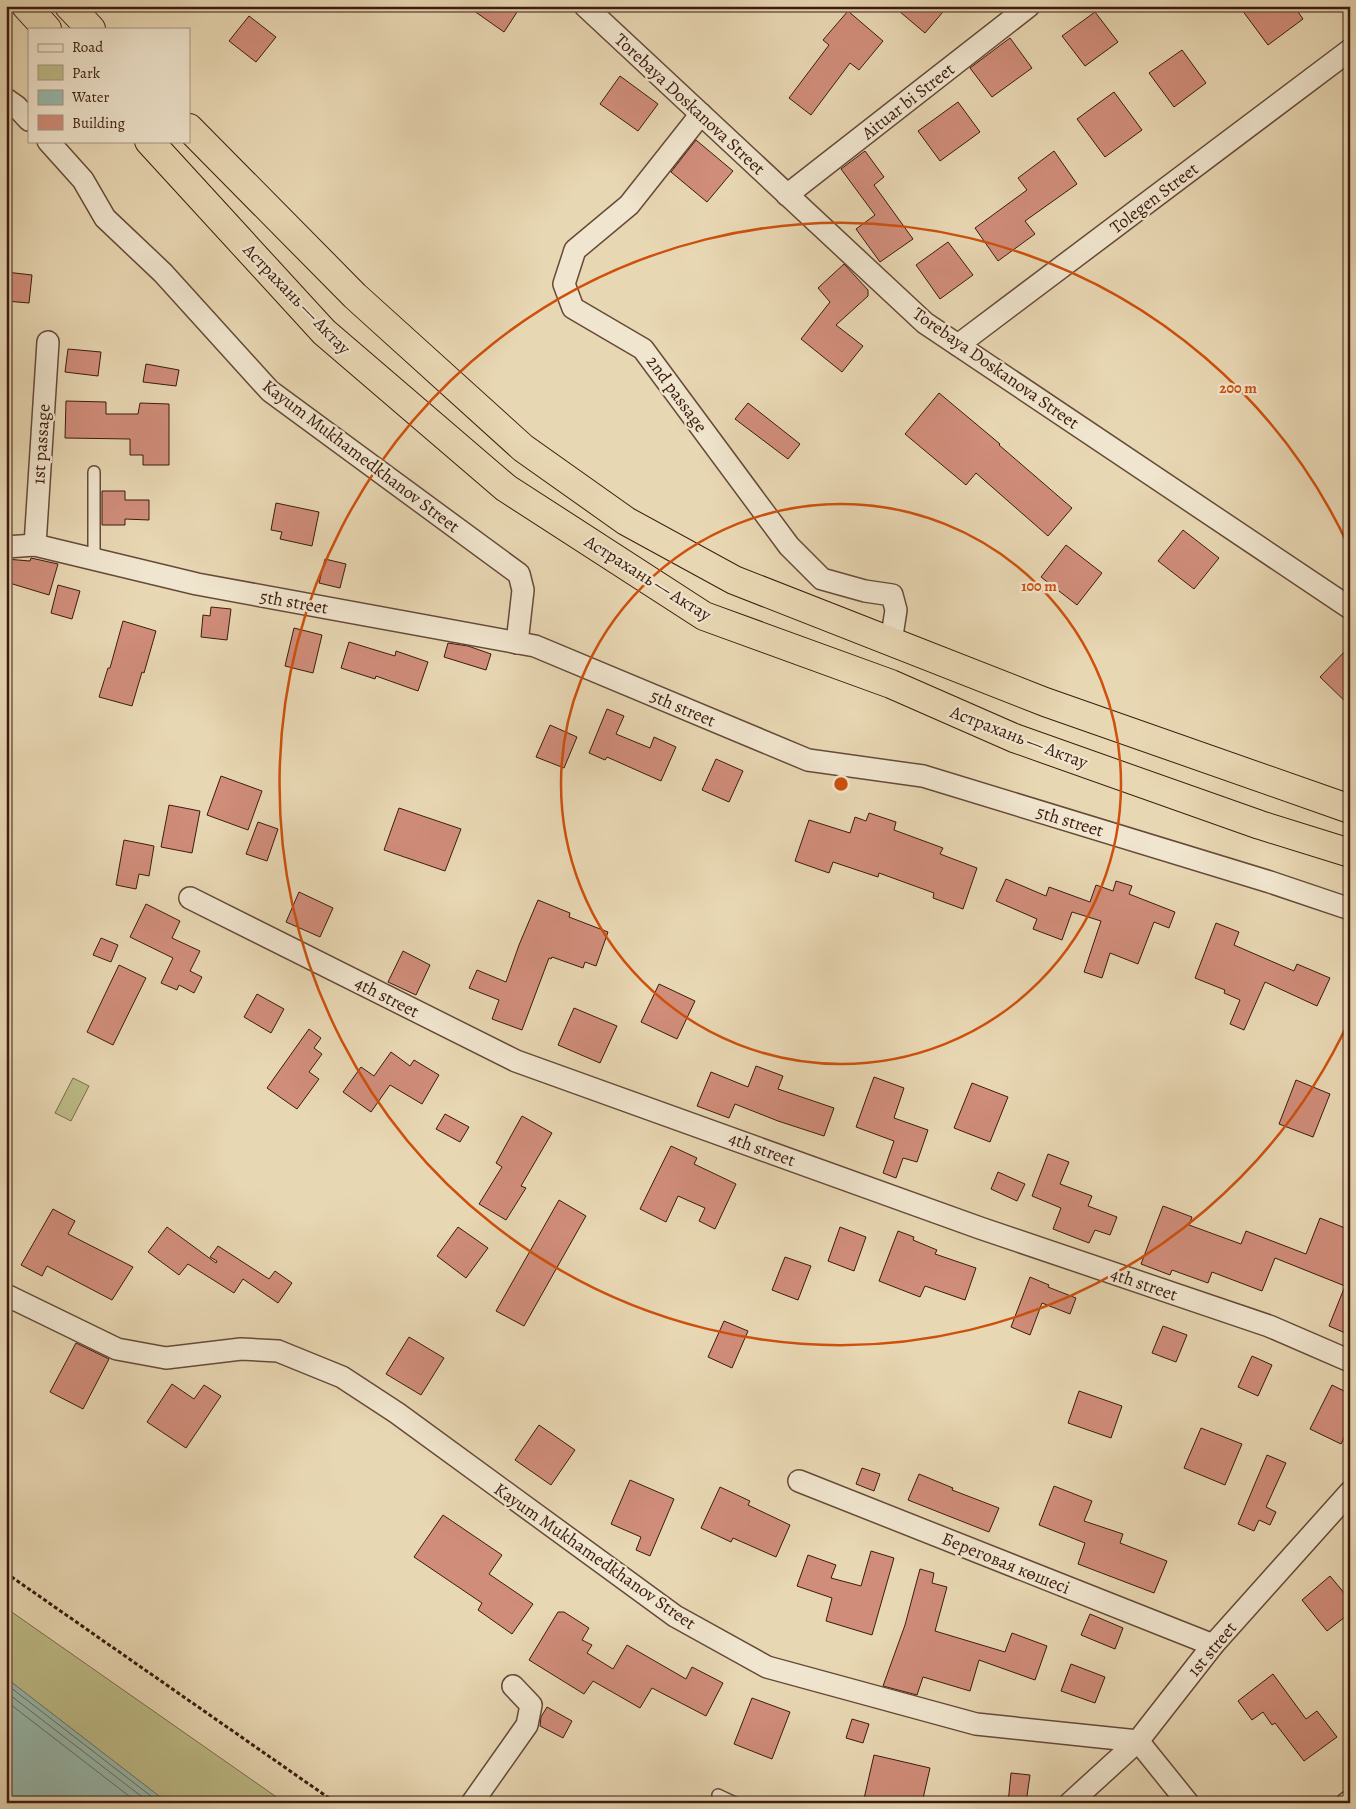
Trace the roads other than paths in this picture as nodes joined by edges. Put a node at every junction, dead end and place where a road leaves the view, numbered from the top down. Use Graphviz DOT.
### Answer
graph roads {
  1 [pos="26,6"];
  2 [pos="585,6"];
  3 [pos="1029,6"];
  4 [pos="45,28"];
  5 [pos="1350,50"];
  6 [pos="6,99"];
  7 [pos="701,114"];
  8 [pos="28,119"];
  9 [pos="190,129"];
  10 [pos="49,142"];
  11 [pos="150,142"];
  12 [pos="787,195"];
  13 [pos="48,342"];
  14 [pos="958,345"];
  15 [pos="94,472"];
  16 [pos="35,545"];
  17 [pos="6,547"];
  18 [pos="94,559"];
  19 [pos="1350,608"];
  20 [pos="891,642"];
  21 [pos="517,643"];
  22 [pos="1350,810"];
  23 [pos="1350,853"];
  24 [pos="190,898"];
  25 [pos="1350,910"];
  26 [pos="6,1295"];
  27 [pos="1350,1361"];
  28 [pos="799,1481"];
  29 [pos="1350,1492"];
  30 [pos="1213,1646"];
  31 [pos="513,1686"];
  32 [pos="1138,1741"];
  33 [pos="718,1795"];
  34 [pos="472,1803"];
  35 [pos="736,1803"];
  36 [pos="1070,1803"];
  37 [pos="1188,1803"];
  1 -- 4 [label="highway"];
  2 -- 7 [label="street, Torebaya Doskanova Street"];
  3 -- 12 [label="street, Aituar bi Street"];
  5 -- 14 [label="street, Tolegen Street"];
  6 -- 8 [label="street"];
  7 -- 12 [label="street, Torebaya Doskanova Street"];
  7 -- 20 [label="street, 2nd passage"];
  9 -- 20 [label="highway, Астрахань — Актау"];
  10 -- 21 [label="street, Kayum Mukhamedkhanov Street"];
  11 -- 23 [label="highway, Астрахань — Актау"];
  12 -- 14 [label="street, Torebaya Doskanova Street"];
  13 -- 16 [label="street, 1st passage"];
  14 -- 19 [label="street, Torebaya Doskanova Street"];
  15 -- 18 [label="lane"];
  16 -- 17 [label="street, 5th street"];
  16 -- 18 [label="street, 5th street"];
  18 -- 21 [label="street, 5th street"];
  20 -- 22 [label="highway, Астрахань — Актау"];
  21 -- 25 [label="street, 5th street"];
  24 -- 27 [label="street, 4th street"];
  26 -- 32 [label="street, Kayum Mukhamedkhanov Street"];
  28 -- 30 [label="street, Береговая көшесі"];
  29 -- 30 [label="street, 1st street"];
  30 -- 32 [label="street, 1st street"];
  31 -- 34 [label="street"];
  32 -- 36 [label="street, 1st street"];
  32 -- 37 [label="street"];
  33 -- 35 [label="lane"];
}
